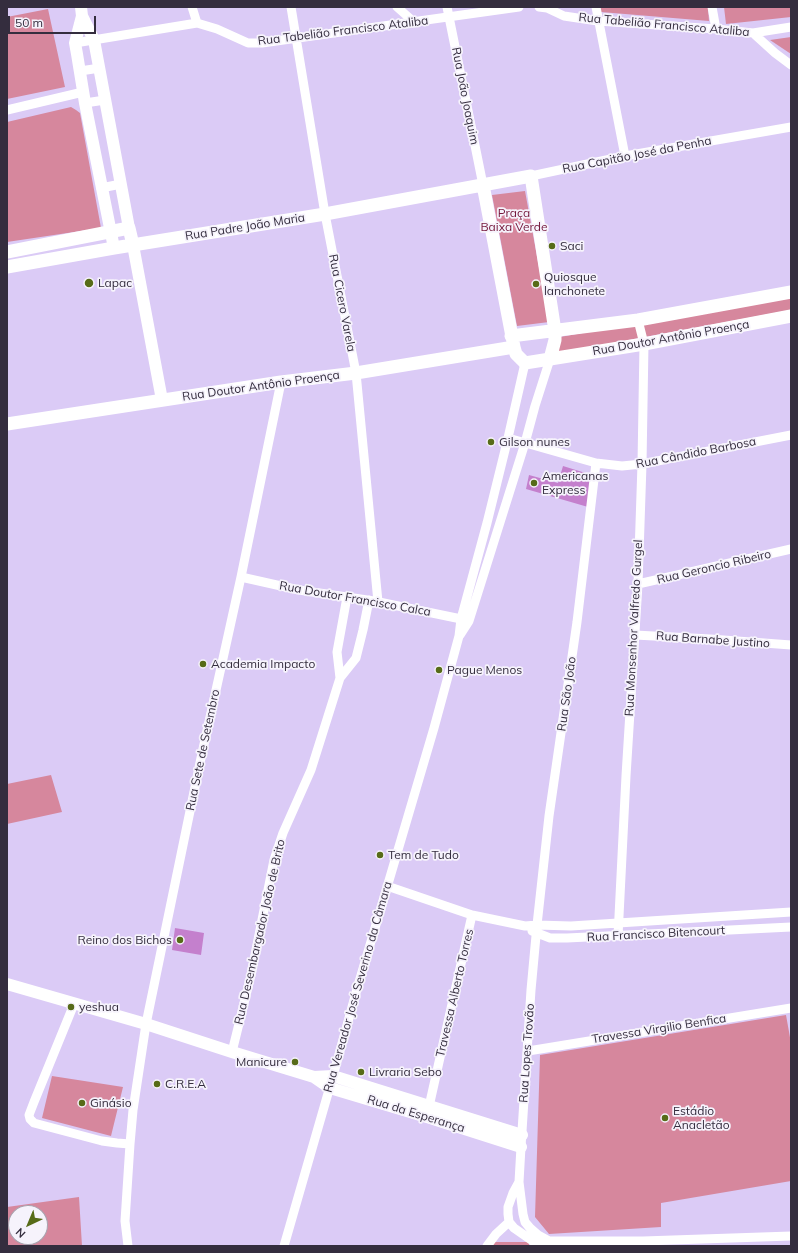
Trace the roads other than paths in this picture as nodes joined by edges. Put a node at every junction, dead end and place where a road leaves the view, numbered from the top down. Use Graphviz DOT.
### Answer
graph roads {
  1 [pos="192,7"];
  2 [pos="291,7"];
  3 [pos="397,7"];
  4 [pos="519,7"];
  5 [pos="545,7"];
  6 [pos="596,7"];
  7 [pos="712,7"];
  8 [pos="82,11"];
  9 [pos="448,12"];
  10 [pos="598,21"];
  11 [pos="414,22"];
  12 [pos="197,23"];
  13 [pos="791,27"];
  14 [pos="716,29"];
  15 [pos="753,33"];
  16 [pos="297,38"];
  17 [pos="94,40"];
  18 [pos="75,43"];
  19 [pos="791,65"];
  20 [pos="100,68"];
  21 [pos="80,71"];
  22 [pos="84,98"];
  23 [pos="105,100"];
  24 [pos="7,110"];
  25 [pos="791,127"];
  26 [pos="624,156"];
  27 [pos="531,176"];
  28 [pos="121,184"];
  29 [pos="482,185"];
  30 [pos="101,188"];
  31 [pos="325,214"];
  32 [pos="129,228"];
  33 [pos="111,232"];
  34 [pos="133,245"];
  35 [pos="114,248"];
  36 [pos="11,251"];
  37 [pos="12,266"];
  38 [pos="791,292"];
  39 [pos="791,316"];
  40 [pos="638,320"];
  41 [pos="555,330"];
  42 [pos="513,341"];
  43 [pos="644,344"];
  44 [pos="550,359"];
  45 [pos="525,363"];
  46 [pos="356,373"];
  47 [pos="282,382"];
  48 [pos="162,400"];
  49 [pos="7,424"];
  50 [pos="791,435"];
  51 [pos="508,438"];
  52 [pos="525,443"];
  53 [pos="596,463"];
  54 [pos="642,464"];
  55 [pos="487,523"];
  56 [pos="499,527"];
  57 [pos="791,549"];
  58 [pos="241,577"];
  59 [pos="638,584"];
  60 [pos="347,597"];
  61 [pos="374,601"];
  62 [pos="465,620"];
  63 [pos="635,636"];
  64 [pos="791,645"];
  65 [pos="340,678"];
  66 [pos="386,886"];
  67 [pos="791,912"];
  68 [pos="472,915"];
  69 [pos="618,924"];
  70 [pos="791,927"];
  71 [pos="537,929"];
  72 [pos="618,936"];
  73 [pos="7,984"];
  74 [pos="74,1004"];
  75 [pos="791,1008"];
  76 [pos="146,1024"];
  77 [pos="528,1051"];
  78 [pos="232,1052"];
  79 [pos="331,1082"];
  80 [pos="428,1111"];
  81 [pos="521,1141"];
  82 [pos="130,1144"];
  83 [pos="519,1182"];
  84 [pos="510,1222"];
  85 [pos="791,1236"];
  86 [pos="538,1242"];
  87 [pos="756,1242"];
  88 [pos="592,1243"];
  89 [pos="664,1243"];
  90 [pos="128,1246"];
  91 [pos="284,1246"];
  92 [pos="487,1246"];
  1 -- 12 [label="street"];
  2 -- 16 [label="street, Rua Cicero Varela"];
  3 -- 11 [label="street"];
  4 -- 9 [label="street, Rua Tabelião Francisco Ataliba"];
  5 -- 10 [label="street, Rua Tabelião Francisco Ataliba"];
  6 -- 10 [label="street"];
  7 -- 14 [label="street"];
  8 -- 17 [label="street"];
  8 -- 18 [label="street"];
  9 -- 11 [label="street, Rua Tabelião Francisco Ataliba"];
  9 -- 29 [label="street, Rua João Joaquim"];
  10 -- 14 [label="street, Rua Tabelião Francisco Ataliba"];
  10 -- 26 [label="street"];
  11 -- 16 [label="street, Rua Tabelião Francisco Ataliba"];
  12 -- 16 [label="street, Rua Tabelião Francisco Ataliba"];
  12 -- 17 [label="street, Rua Tabelião Francisco Ataliba"];
  13 -- 15 [label="street, Rua Tabelião Francisco Ataliba"];
  14 -- 15 [label="street, Rua Tabelião Francisco Ataliba"];
  15 -- 19 [label="street"];
  16 -- 31 [label="street, Rua Cicero Varela"];
  17 -- 18 [label="street, Rua Tabelião Francisco Ataliba"];
  17 -- 20 [label="street"];
  18 -- 21 [label="street"];
  20 -- 21 [label="street"];
  20 -- 23 [label="street"];
  21 -- 22 [label="street"];
  22 -- 23 [label="street"];
  22 -- 24 [label="street"];
  22 -- 30 [label="street"];
  23 -- 28 [label="street"];
  25 -- 26 [label="street, Rua Capitão José da Penha"];
  26 -- 27 [label="street, Rua Capitão José da Penha"];
  27 -- 29 [label="main road, Rua Capitão José da Penha"];
  27 -- 41 [label="main road"];
  28 -- 30 [label="street"];
  28 -- 32 [label="street"];
  29 -- 31 [label="main road, Rua Padre João Maria"];
  29 -- 42 [label="main road"];
  30 -- 33 [label="street"];
  31 -- 34 [label="main road, Rua Padre João Maria"];
  31 -- 46 [label="street, Rua Cicero Varela"];
  32 -- 33 [label="main road"];
  32 -- 34 [label="main road"];
  33 -- 35 [label="street"];
  33 -- 36 [label="main road"];
  34 -- 35 [label="main road, Rua Padre João Maria"];
  34 -- 48 [label="street"];
  35 -- 37 [label="main road, Rua Padre João Maria"];
  36 -- 37 [label="main road"];
  38 -- 40 [label="main road, Rua Doutor Antônio Proença"];
  39 -- 43 [label="main road, Rua Doutor Antônio Proença"];
  40 -- 41 [label="main road, Rua Doutor Antônio Proença"];
  40 -- 43 [label="street, Rua Monsenhor Valfredo Gurgel"];
  41 -- 42 [label="main road"];
  41 -- 44 [label="main road"];
  42 -- 45 [label="main road"];
  42 -- 46 [label="main road, Rua Doutor Antônio Proença"];
  43 -- 44 [label="main road, Rua Doutor Antônio Proença"];
  43 -- 54 [label="street, Rua Monsenhor Valfredo Gurgel"];
  44 -- 45 [label="main road"];
  44 -- 52 [label="street, Rua Vereador José Severino da Câmara"];
  45 -- 51 [label="street, Rua Vereador José Severino da Câmara"];
  46 -- 47 [label="main road, Rua Doutor Antônio Proença"];
  46 -- 61 [label="street, Rua Cicero Varela"];
  47 -- 48 [label="main road, Rua Doutor Antônio Proença"];
  47 -- 58 [label="street, Rua Sete de Setembro"];
  48 -- 49 [label="main road, Rua Doutor Antônio Proença"];
  50 -- 54 [label="street, Rua Cândido Barbosa"];
  51 -- 52 [label="street, Rua Cândido Barbosa"];
  51 -- 55 [label="street, Rua Vereador José Severino da Câmara"];
  52 -- 53 [label="street, Rua Cândido Barbosa"];
  52 -- 56 [label="street, Rua Vereador José Severino da Câmara"];
  53 -- 54 [label="street, Rua Cândido Barbosa"];
  53 -- 71 [label="street, Rua São João"];
  54 -- 59 [label="street, Rua Monsenhor Valfredo Gurgel"];
  55 -- 56 [label="street"];
  55 -- 62 [label="street, Rua Vereador José Severino da Câmara"];
  56 -- 62 [label="street, Rua Vereador José Severino da Câmara"];
  57 -- 59 [label="street, Rua Geroncio Ribeiro"];
  58 -- 60 [label="street, Rua Doutor Francisco Calca"];
  58 -- 76 [label="street, Rua Sete de Setembro"];
  59 -- 63 [label="street, Rua Monsenhor Valfredo Gurgel"];
  60 -- 61 [label="street, Rua Doutor Francisco Calca"];
  60 -- 65 [label="street, Rua Desembargador João de Brito"];
  61 -- 62 [label="street, Rua Doutor Francisco Calca"];
  61 -- 65 [label="street, Rua Desembargador João de Brito"];
  62 -- 66 [label="street, Rua Vereador José Severino da Câmara"];
  63 -- 64 [label="street, Rua Barnabe Justino"];
  63 -- 69 [label="street, Rua Monsenhor Valfredo Gurgel"];
  65 -- 78 [label="street, Rua Desembargador João de Brito"];
  66 -- 68 [label="street, Rua Francisco Bitencourt"];
  66 -- 79 [label="street, Rua Vereador José Severino da Câmara"];
  67 -- 69 [label="street, Rua Francisco Bitencourt"];
  68 -- 71 [label="street, Rua Francisco Bitencourt"];
  68 -- 80 [label="street, Travessa Alberto Torres"];
  69 -- 71 [label="street, Rua Francisco Bitencourt"];
  69 -- 72 [label="street, Rua Monsenhor Valfredo Gurgel"];
  70 -- 72 [label="street, Rua Francisco Bitencourt"];
  71 -- 72 [label="street, Rua Francisco Bitencourt"];
  71 -- 77 [label="street, Rua Lopes Trovão"];
  73 -- 74 [label="street, Rua da Esperança"];
  74 -- 76 [label="street, Rua da Esperança"];
  74 -- 82 [label="street"];
  75 -- 77 [label="street, Travessa Virgilio Benfica"];
  76 -- 78 [label="street, Rua da Esperança"];
  76 -- 82 [label="street, Rua Sete de Setembro"];
  77 -- 81 [label="street, Rua Lopes Trovão"];
  78 -- 79 [label="street, Rua da Esperança"];
  79 -- 80 [label="street, Rua da Esperança"];
  79 -- 91 [label="street, Rua Vereador José Severino da Câmara"];
  80 -- 81 [label="street, Rua da Esperança"];
  81 -- 83 [label="street, Rua Lopes Trovão"];
  82 -- 90 [label="street"];
  83 -- 84 [label="street"];
  83 -- 86 [label="street"];
  84 -- 86 [label="street"];
  84 -- 92 [label="street"];
  85 -- 87 [label="street"];
  86 -- 88 [label="street"];
  87 -- 89 [label="street"];
  88 -- 89 [label="street"];
}
